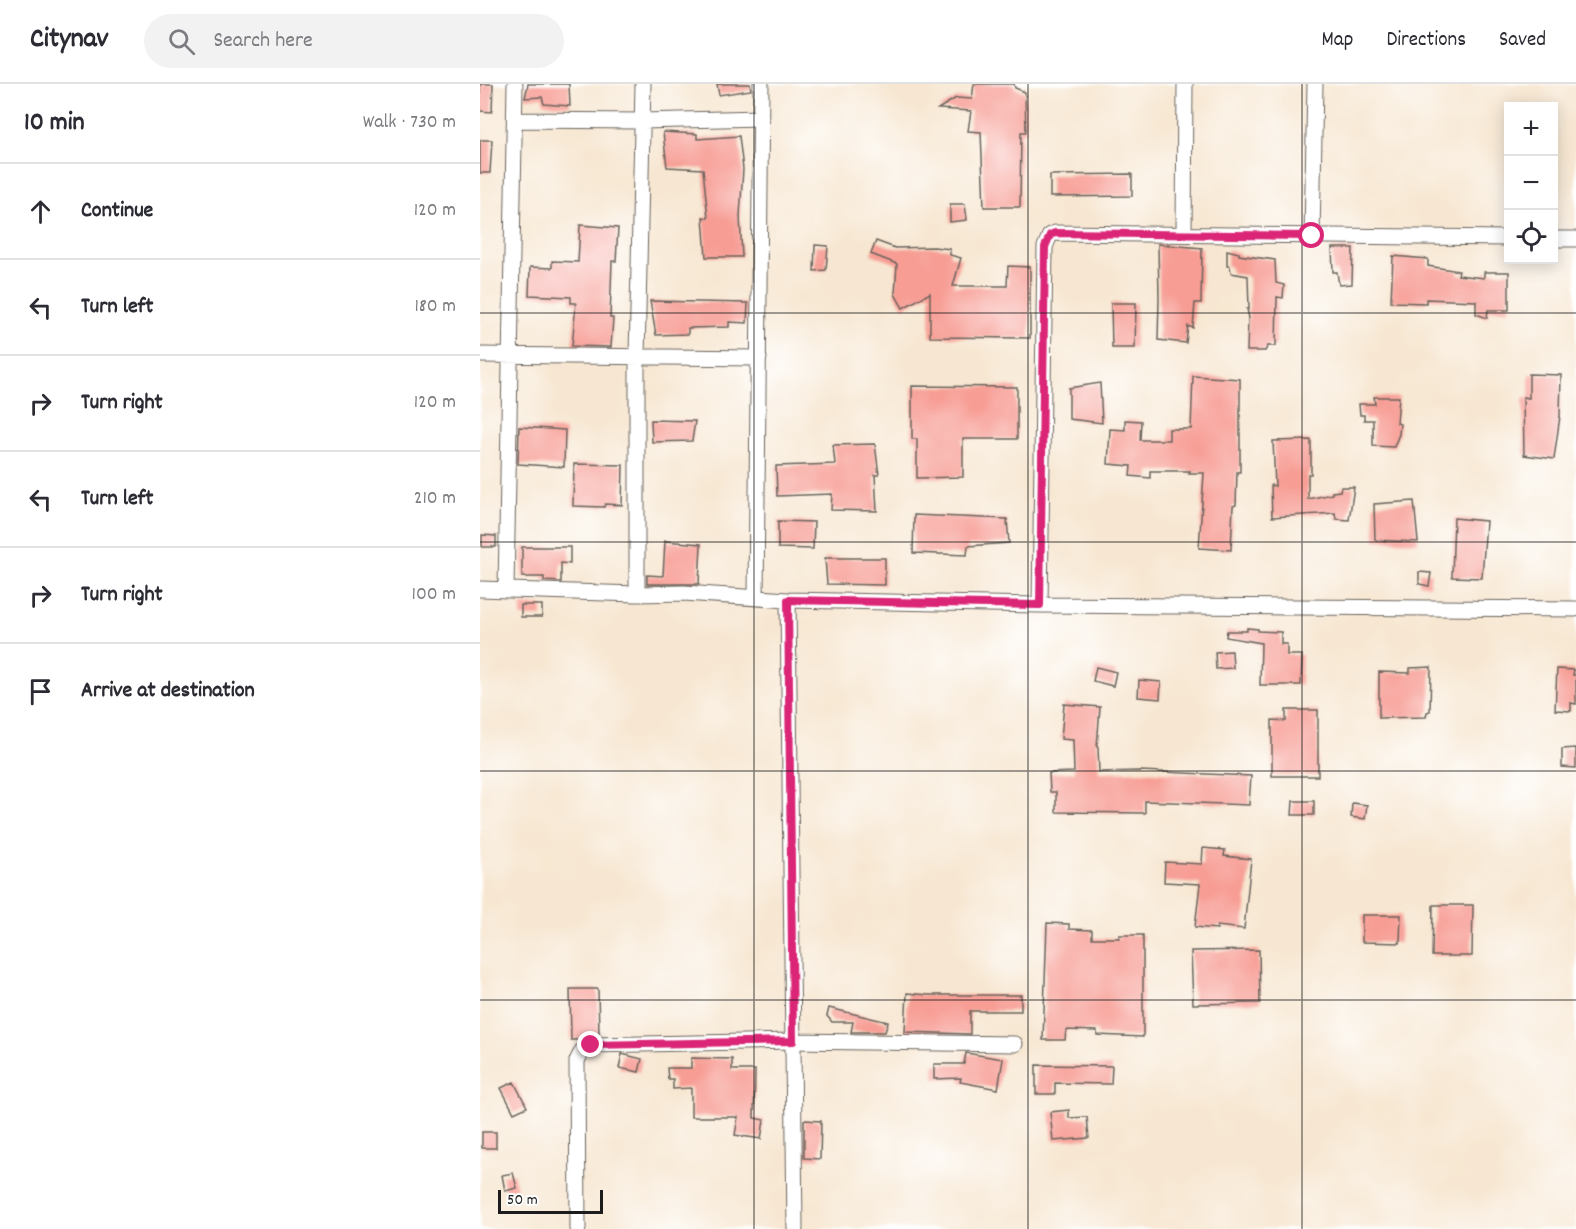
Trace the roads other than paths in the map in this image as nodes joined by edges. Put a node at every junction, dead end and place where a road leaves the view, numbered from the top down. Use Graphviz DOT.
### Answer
graph roads {
  1 [pos="515,84"];
  2 [pos="643,84"];
  3 [pos="761,84"];
  4 [pos="1185,84"];
  5 [pos="1315,84"];
  6 [pos="761,118"];
  7 [pos="515,120"];
  8 [pos="642,121"];
  9 [pos="1184,234"];
  10 [pos="1312,236"];
  11 [pos="1504,238"];
  12 [pos="1558,239"];
  13 [pos="1576,239"];
  14 [pos="480,355"];
  15 [pos="510,356"];
  16 [pos="637,357"];
  17 [pos="759,358"];
  18 [pos="480,589"];
  19 [pos="506,590"];
  20 [pos="637,594"];
  21 [pos="756,598"];
  22 [pos="788,600"];
  23 [pos="1040,605"];
  24 [pos="1576,609"];
  25 [pos="793,1041"];
  26 [pos="1015,1044"];
  27 [pos="578,1229"];
  28 [pos="795,1229"];
  1 -- 7 [label="street"];
  2 -- 8 [label="street"];
  3 -- 6 [label="street"];
  4 -- 9 [label="street"];
  5 -- 10 [label="street"];
  6 -- 8 [label="street"];
  6 -- 17 [label="street"];
  7 -- 8 [label="street"];
  7 -- 15 [label="street"];
  8 -- 16 [label="street"];
  9 -- 10 [label="street"];
  9 -- 23 [label="street"];
  10 -- 11 [label="street"];
  12 -- 13 [label="street"];
  14 -- 15 [label="street"];
  15 -- 16 [label="street"];
  15 -- 19 [label="street"];
  16 -- 17 [label="street"];
  16 -- 20 [label="street"];
  17 -- 21 [label="street"];
  18 -- 19 [label="street"];
  19 -- 20 [label="street"];
  20 -- 21 [label="street"];
  21 -- 22 [label="street"];
  22 -- 23 [label="street"];
  22 -- 25 [label="street"];
  23 -- 24 [label="street"];
  25 -- 26 [label="street"];
  25 -- 27 [label="street"];
  25 -- 28 [label="street"];
}
